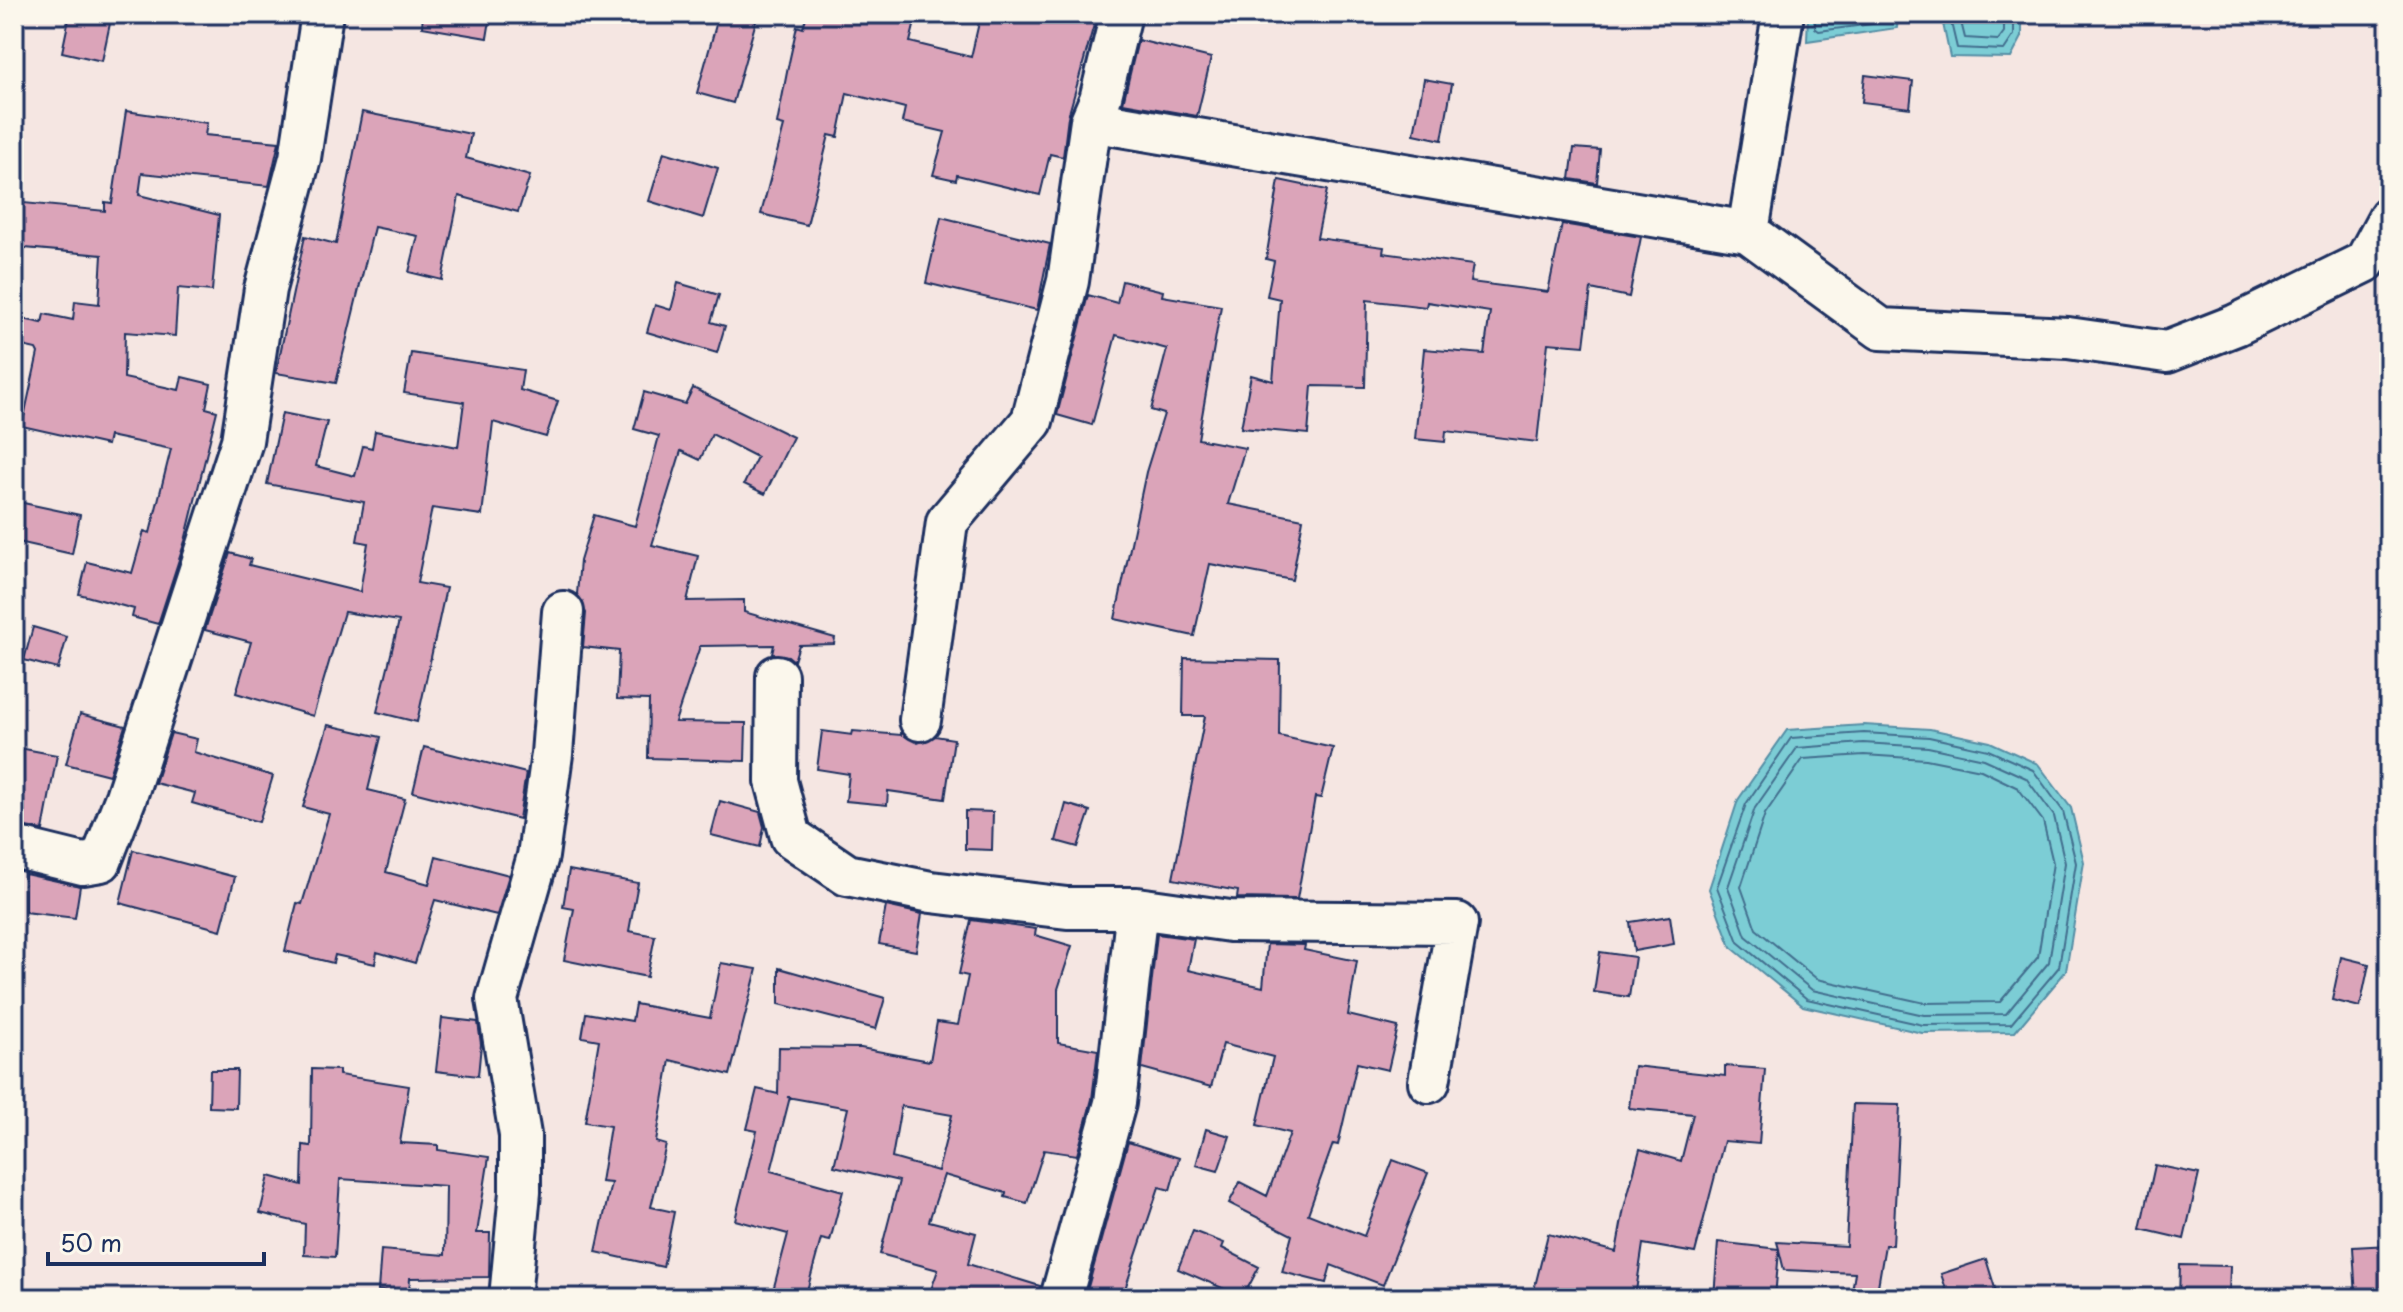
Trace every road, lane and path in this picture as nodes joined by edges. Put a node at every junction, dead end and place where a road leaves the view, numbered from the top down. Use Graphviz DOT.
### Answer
graph roads {
  1 [pos="322,14"];
  2 [pos="1121,14"];
  3 [pos="1783,14"];
  4 [pos="1091,121"];
  5 [pos="2389,217"];
  6 [pos="1748,232"];
  7 [pos="563,612"];
  8 [pos="777,676"];
  9 [pos="920,720"];
  10 [pos="14,847"];
  11 [pos="1137,908"];
  12 [pos="1429,1082"];
  13 [pos="510,1298"];
  14 [pos="1061,1298"];
  1 -- 10 [label="street"];
  2 -- 4 [label="street"];
  3 -- 6 [label="street"];
  4 -- 6 [label="street"];
  4 -- 9 [label="street"];
  5 -- 6 [label="street"];
  7 -- 13 [label="street"];
  8 -- 11 [label="street"];
  11 -- 12 [label="street"];
  11 -- 14 [label="street"];
}
